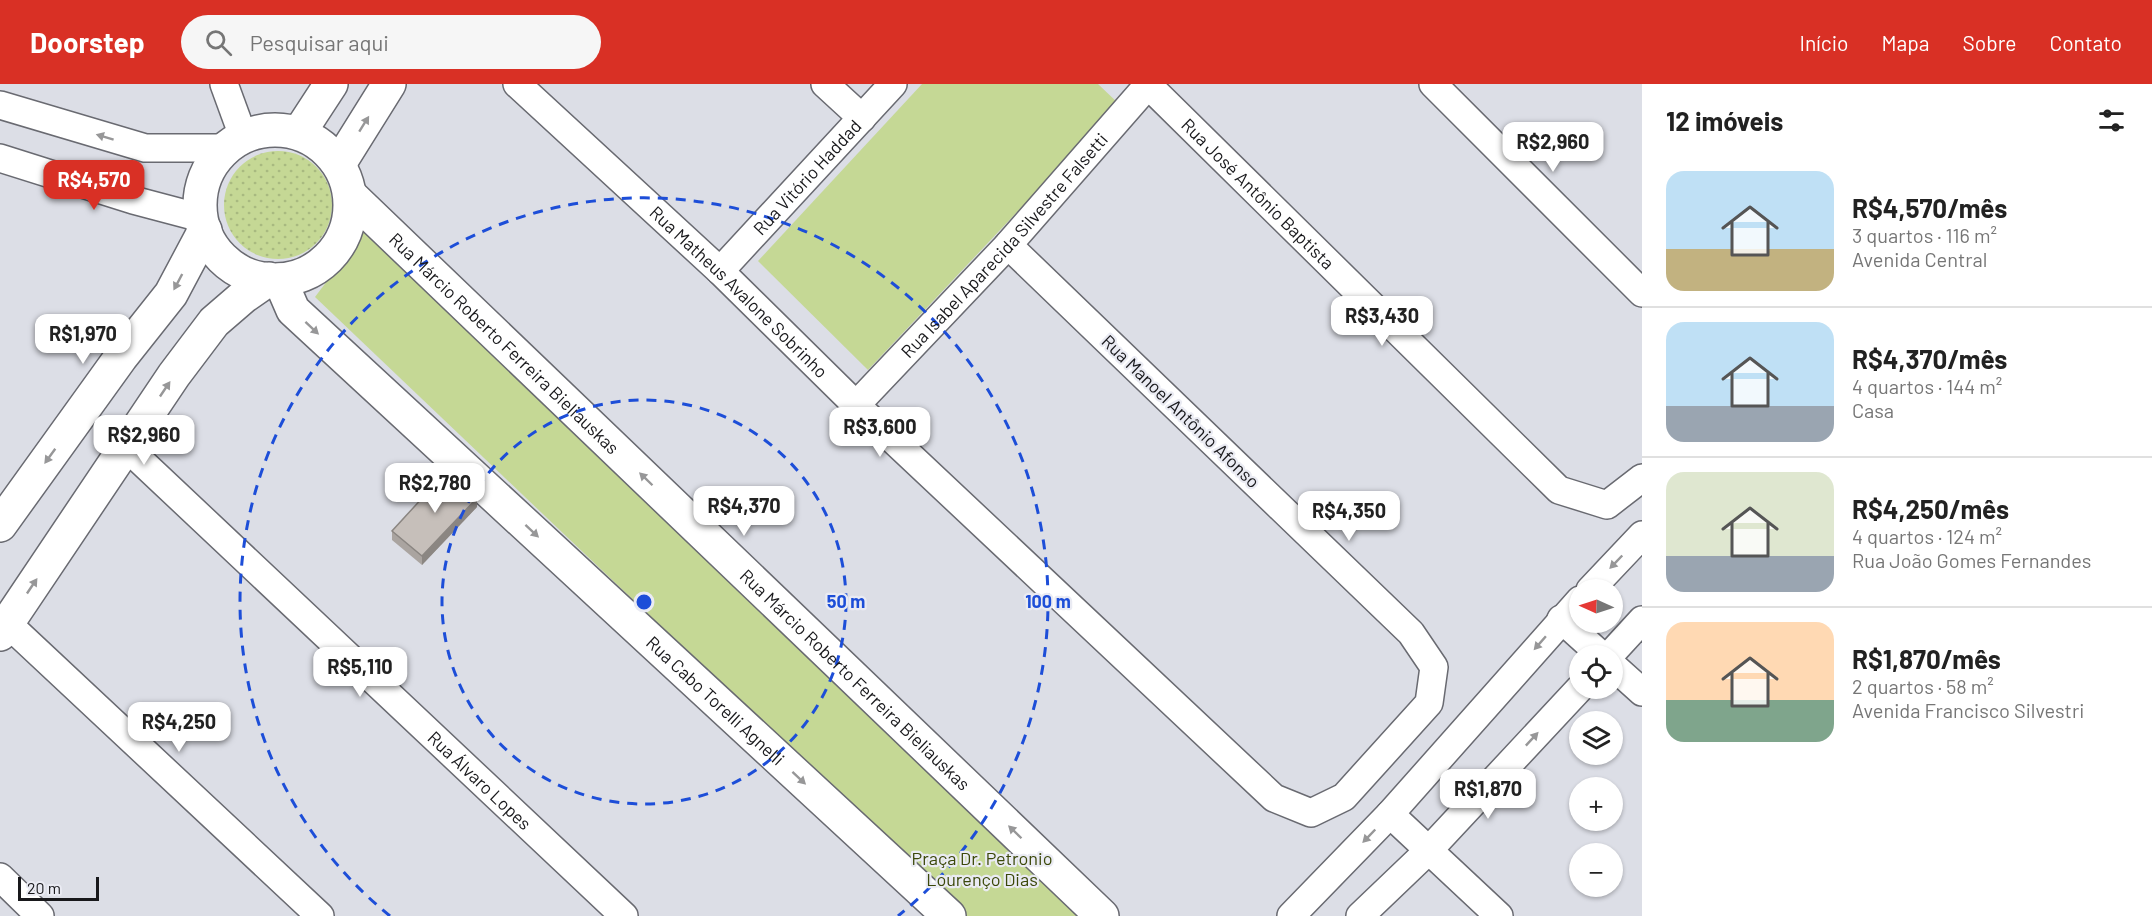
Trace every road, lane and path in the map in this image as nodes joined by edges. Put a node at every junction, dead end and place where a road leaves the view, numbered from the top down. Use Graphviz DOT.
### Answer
graph roads {
  1 [pos="224,84"];
  2 [pos="331,84"];
  3 [pos="389,84"];
  4 [pos="517,84"];
  5 [pos="825,84"];
  6 [pos="893,84"];
  7 [pos="1433,84"];
  8 [pos="1148,85"];
  9 [pos="0,105"];
  10 [pos="862,118"];
  11 [pos="298,133"];
  12 [pos="234,142"];
  13 [pos="0,158"];
  14 [pos="339,164"];
  15 [pos="350,195"];
  16 [pos="203,224"];
  17 [pos="1008,245"];
  18 [pos="720,271"];
  19 [pos="274,280"];
  20 [pos="1642,293"];
  21 [pos="856,405"];
  22 [pos="126,447"];
  23 [pos="1642,478"];
  24 [pos="0,525"];
  25 [pos="1642,535"];
  26 [pos="1600,579"];
  27 [pos="1569,611"];
  28 [pos="1642,620"];
  29 [pos="3,629"];
  30 [pos="1619,645"];
  31 [pos="1623,675"];
  32 [pos="1642,692"];
  33 [pos="1570,699"];
  34 [pos="1274,798"];
  35 [pos="1390,814"];
  36 [pos="1428,851"];
  37 [pos="0,877"];
  38 [pos="40,916"];
  39 [pos="320,916"];
  40 [pos="624,916"];
  41 [pos="949,916"];
  42 [pos="1102,916"];
  43 [pos="1291,916"];
  44 [pos="1360,916"];
  45 [pos="1499,916"];
  1 -- 12 [label="street"];
  2 -- 11 [label="street"];
  14 -- 3 [label="street, one-way"];
  4 -- 18 [label="street, Rua Matheus Avalone Sobrinho"];
  5 -- 10 [label="street"];
  6 -- 10 [label="street, Rua Vitório Haddad"];
  7 -- 20 [label="street"];
  8 -- 17 [label="street, Rua Isabel Aparecida Silvestre Falsetti"];
  8 -- 23 [label="street, Rua José Antônio Baptista"];
  12 -- 9 [label="street, one-way"];
  10 -- 18 [label="street, Rua Vitório Haddad"];
  11 -- 12 [label="street"];
  11 -- 14 [label="street"];
  12 -- 16 [label="street"];
  13 -- 16 [label="street"];
  14 -- 15 [label="street"];
  15 -- 19 [label="street"];
  42 -- 15 [label="street, Rua Márcio Roberto Ferreira Bieliauskas, one-way"];
  16 -- 19 [label="street"];
  16 -- 24 [label="street, one-way"];
  17 -- 21 [label="street, Rua Isabel Aparecida Silvestre Falsetti"];
  17 -- 34 [label="street, Rua Manoel Antônio Afonso"];
  18 -- 21 [label="street, Rua Matheus Avalone Sobrinho"];
  22 -- 19 [label="street, one-way"];
  19 -- 41 [label="street, Rua Cabo Torelli Agnelli, one-way"];
  21 -- 34 [label="street, Rua Matheus Avalone Sobrinho"];
  29 -- 22 [label="street, one-way"];
  22 -- 40 [label="street, Rua Álvaro Lopes"];
  25 -- 26 [label="street, one-way"];
  27 -- 35 [label="street, one-way"];
  28 -- 30 [label="street"];
  29 -- 39 [label="street"];
  31 -- 32 [label="street"];
  36 -- 33 [label="street, one-way"];
  35 -- 36 [label="street"];
  35 -- 43 [label="street, one-way"];
  36 -- 44 [label="street"];
  36 -- 45 [label="street"];
  37 -- 38 [label="street"];
}
